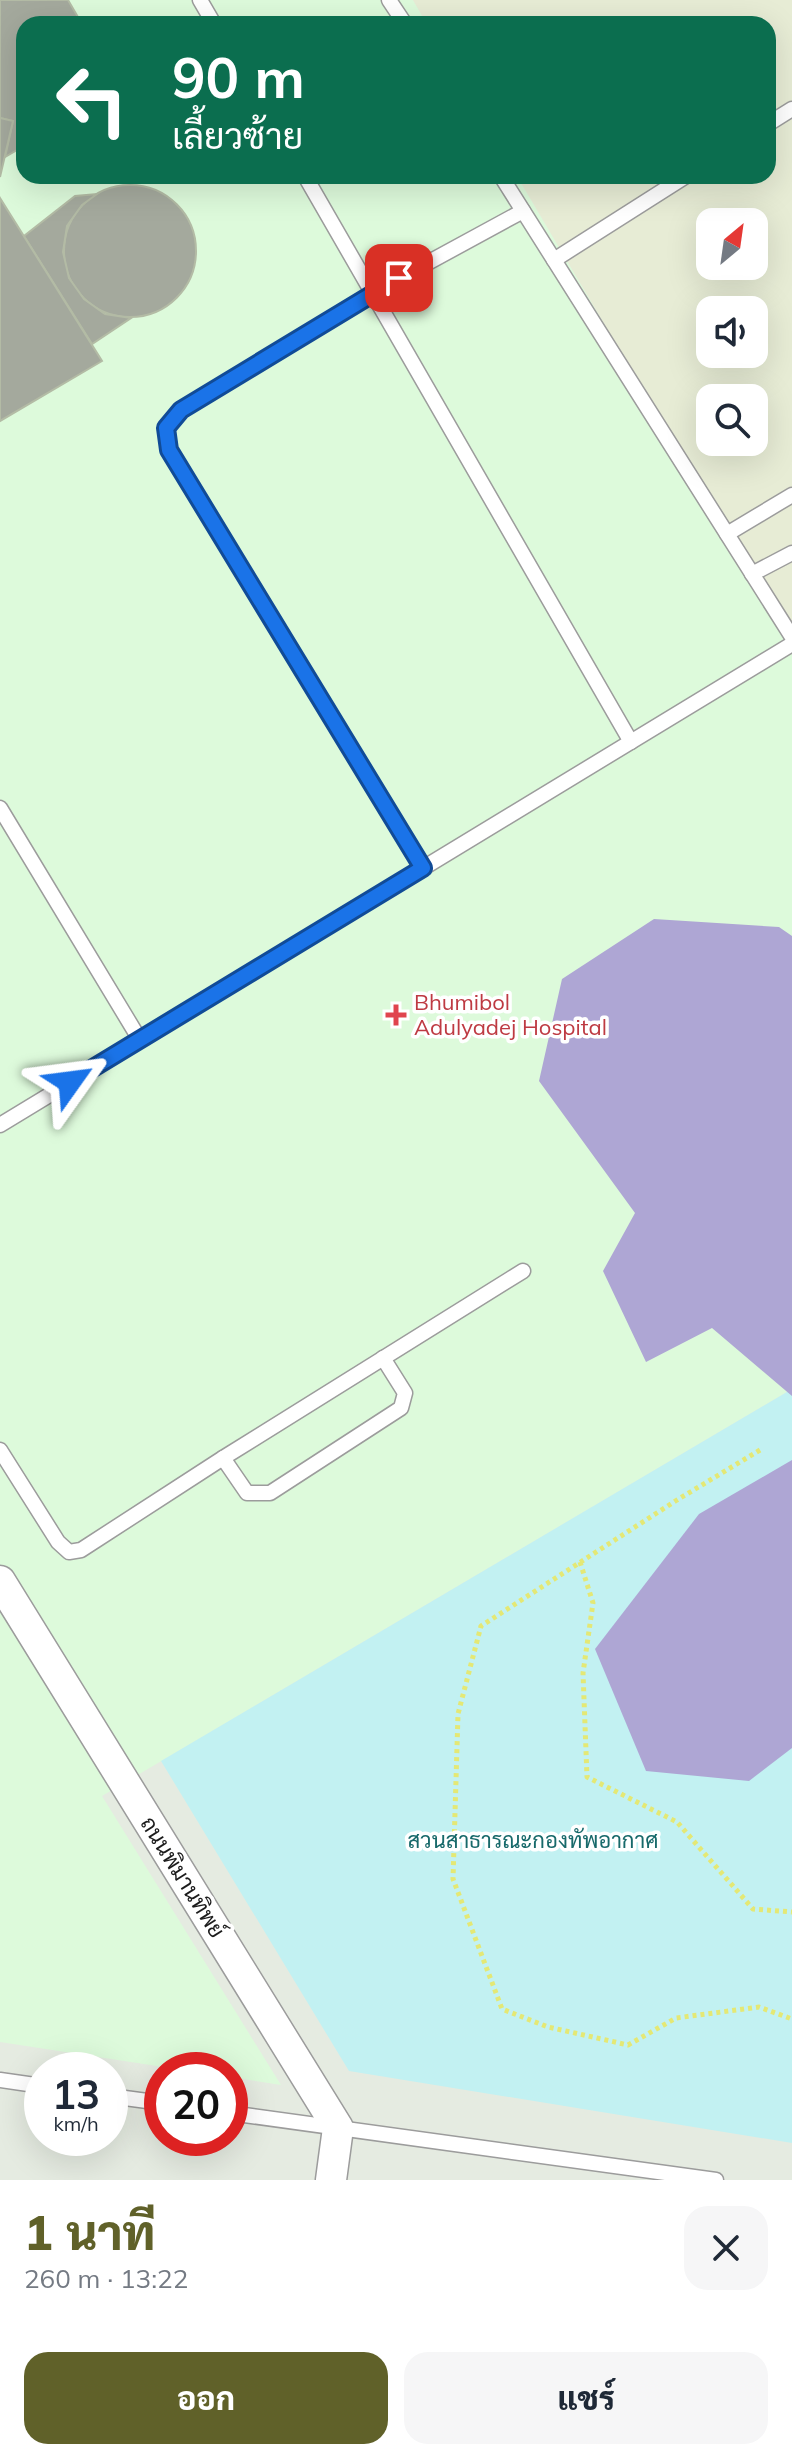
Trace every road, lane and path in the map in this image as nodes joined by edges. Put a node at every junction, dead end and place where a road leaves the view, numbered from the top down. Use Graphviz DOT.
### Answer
graph roads {
  1 [pos="310,184"];
  2 [pos="506,184"];
  3 [pos="673,184"];
  4 [pos="523,211"];
  5 [pos="554,260"];
  6 [pos="374,292"];
  7 [pos="792,495"];
  8 [pos="727,534"];
  9 [pos="792,553"];
  10 [pos="752,574"];
  11 [pos="792,637"];
  12 [pos="792,644"];
  13 [pos="631,742"];
  14 [pos="0,808"];
  15 [pos="423,868"];
  16 [pos="140,1040"];
  17 [pos="0,1125"];
  18 [pos="523,1271"];
  19 [pos="383,1358"];
  20 [pos="0,1450"];
  21 [pos="760,1450"];
  22 [pos="223,1458"];
  23 [pos="580,1562"];
  24 [pos="0,1581"];
  25 [pos="792,1912"];
  26 [pos="792,2019"];
  27 [pos="1,2083"];
  28 [pos="24,2085"];
  29 [pos="248,2116"];
  30 [pos="338,2128"];
  31 [pos="331,2180"];
  32 [pos="716,2180"];
  1 -- 6 [label="lane"];
  2 -- 4 [label="lane"];
  3 -- 5 [label="lane"];
  4 -- 5 [label="lane"];
  4 -- 6 [label="lane"];
  5 -- 8 [label="lane"];
  6 -- 13 [label="lane"];
  6 -- 15 [label="lane"];
  7 -- 8 [label="lane"];
  8 -- 10 [label="lane"];
  9 -- 10 [label="lane"];
  10 -- 11 [label="lane"];
  12 -- 13 [label="lane"];
  13 -- 15 [label="lane"];
  14 -- 16 [label="lane"];
  15 -- 16 [label="lane"];
  16 -- 17 [label="lane"];
  18 -- 19 [label="lane"];
  19 -- 22 [label="lane"];
  19 -- 22 [label="lane"];
  20 -- 22 [label="lane"];
  21 -- 23 [label="path"];
  23 -- 25 [label="path"];
  23 -- 26 [label="path"];
  24 -- 30 [label="street, ถนนพิมานทิพย์"];
  27 -- 28 [label="lane"];
  29 -- 30 [label="lane"];
  30 -- 31 [label="street"];
  30 -- 32 [label="lane"];
}
